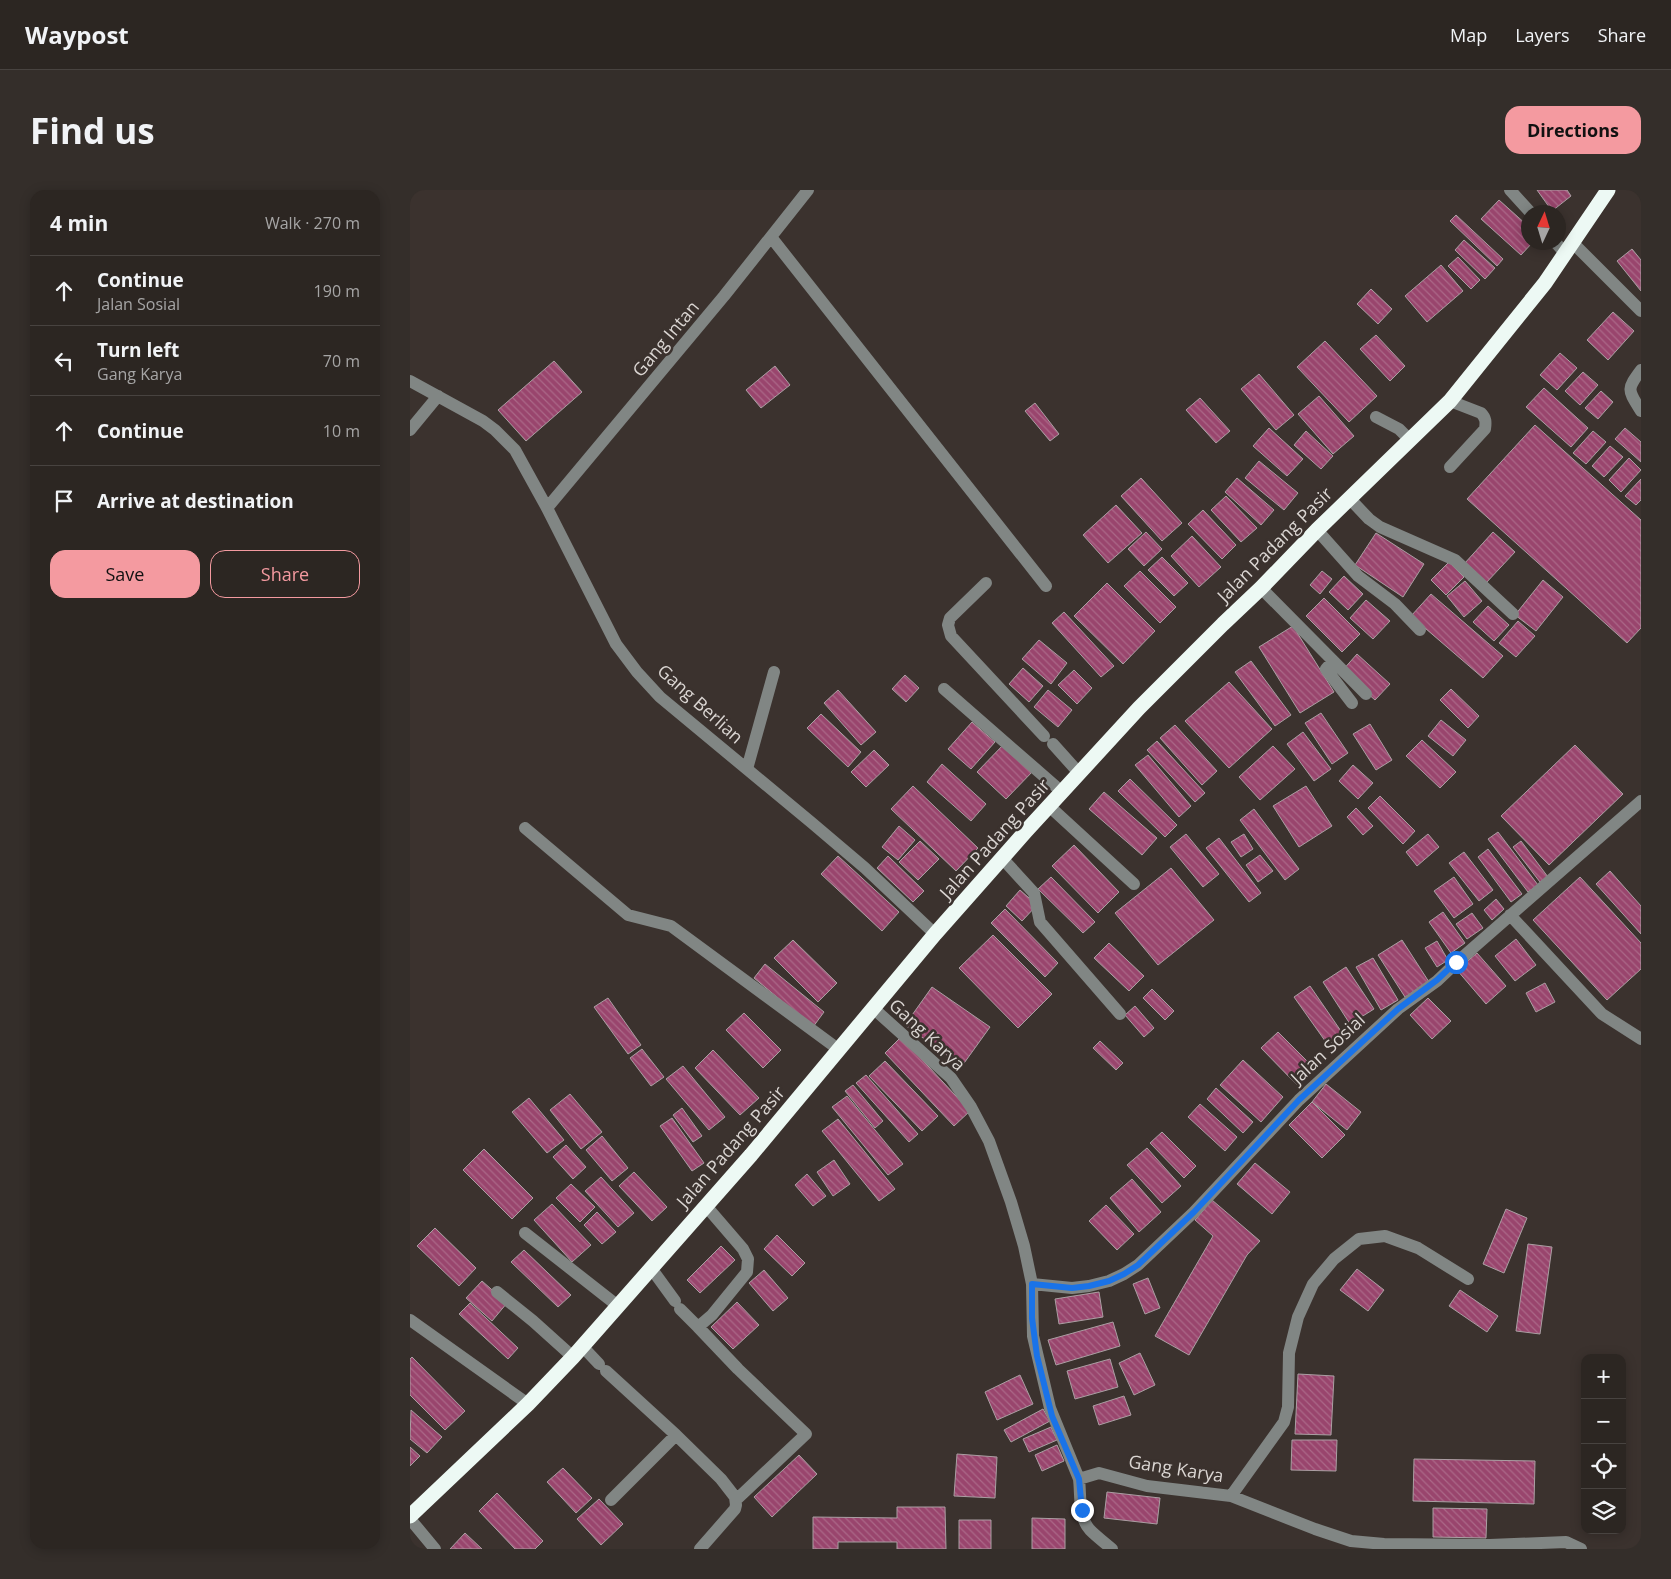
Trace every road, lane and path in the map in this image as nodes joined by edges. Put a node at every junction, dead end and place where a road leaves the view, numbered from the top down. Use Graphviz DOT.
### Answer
graph roads {
  1 [pos="808,190"];
  2 [pos="1510,190"];
  3 [pos="1608,190"];
  4 [pos="1524,205"];
  5 [pos="771,236"];
  6 [pos="1566,243"];
  7 [pos="1566,248"];
  8 [pos="1562,250"];
  9 [pos="1641,311"];
  10 [pos="1641,370"];
  11 [pos="410,381"];
  12 [pos="438,396"];
  13 [pos="1450,401"];
  14 [pos="1641,411"];
  15 [pos="1376,417"];
  16 [pos="410,430"];
  17 [pos="1409,439"];
  18 [pos="1450,467"];
  19 [pos="1349,498"];
  20 [pos="547,508"];
  21 [pos="1316,530"];
  22 [pos="986,583"];
  23 [pos="1046,586"];
  24 [pos="1261,588"];
  25 [pos="1513,614"];
  26 [pos="1420,630"];
  27 [pos="1333,661"];
  28 [pos="774,672"];
  29 [pos="944,688"];
  30 [pos="1366,694"];
  31 [pos="1352,703"];
  32 [pos="747,769"];
  33 [pos="1079,773"];
  34 [pos="1062,792"];
  35 [pos="1641,801"];
  36 [pos="1049,806"];
  37 [pos="525,828"];
  38 [pos="1002,858"];
  39 [pos="1134,884"];
  40 [pos="1510,915"];
  41 [pos="935,934"];
  42 [pos="872,1008"];
  43 [pos="1120,1014"];
  44 [pos="1641,1039"];
  45 [pos="838,1049"];
  46 [pos="706,1206"];
  47 [pos="525,1233"];
  48 [pos="651,1268"];
  49 [pos="1468,1278"];
  50 [pos="1032,1284"];
  51 [pos="497,1292"];
  52 [pos="618,1306"];
  53 [pos="410,1320"];
  54 [pos="698,1327"];
  55 [pos="578,1351"];
  56 [pos="528,1404"];
  57 [pos="676,1435"];
  58 [pos="1079,1479"];
  59 [pos="1230,1496"];
  60 [pos="610,1500"];
  61 [pos="736,1500"];
  62 [pos="410,1517"];
  63 [pos="435,1549"];
  64 [pos="700,1549"];
  65 [pos="1112,1549"];
  66 [pos="1581,1549"];
  1 -- 5 [label="street, Gang Intan"];
  2 -- 4 [label="street"];
  3 -- 6 [label="highway, Jalan Padang Pasir"];
  5 -- 20 [label="street, Gang Intan"];
  5 -- 23 [label="street"];
  7 -- 9 [label="street"];
  8 -- 13 [label="highway, Jalan Padang Pasir"];
  10 -- 14 [label="street"];
  11 -- 12 [label="street, Gang Berlian"];
  12 -- 16 [label="street"];
  12 -- 20 [label="street, Gang Berlian"];
  13 -- 17 [label="highway, Jalan Padang Pasir"];
  13 -- 18 [label="street"];
  15 -- 17 [label="street"];
  17 -- 19 [label="highway, Jalan Padang Pasir"];
  19 -- 21 [label="highway, Jalan Padang Pasir"];
  19 -- 25 [label="street"];
  20 -- 32 [label="street, Gang Berlian"];
  21 -- 24 [label="highway, Jalan Padang Pasir"];
  21 -- 26 [label="street"];
  22 -- 33 [label="street"];
  24 -- 27 [label="street"];
  24 -- 33 [label="highway, Jalan Padang Pasir"];
  27 -- 30 [label="street"];
  27 -- 31 [label="street"];
  28 -- 32 [label="street"];
  29 -- 34 [label="street"];
  32 -- 41 [label="street, Gang Berlian"];
  33 -- 34 [label="highway, Jalan Padang Pasir"];
  34 -- 36 [label="highway, Jalan Padang Pasir"];
  35 -- 40 [label="street, Jalan Sosial"];
  36 -- 38 [label="highway, Jalan Padang Pasir"];
  36 -- 39 [label="street"];
  37 -- 45 [label="street"];
  38 -- 41 [label="highway, Jalan Padang Pasir"];
  38 -- 43 [label="street"];
  40 -- 44 [label="street"];
  40 -- 50 [label="street, Jalan Sosial"];
  41 -- 42 [label="highway, Jalan Padang Pasir"];
  42 -- 45 [label="highway, Jalan Padang Pasir"];
  42 -- 50 [label="street, Gang Karya"];
  45 -- 46 [label="highway, Jalan Padang Pasir"];
  46 -- 48 [label="highway, Jalan Padang Pasir"];
  46 -- 54 [label="street"];
  47 -- 52 [label="street"];
  48 -- 52 [label="highway, Jalan Padang Pasir"];
  48 -- 54 [label="street"];
  49 -- 59 [label="street"];
  50 -- 58 [label="street, Gang Karya"];
  51 -- 55 [label="street"];
  52 -- 55 [label="highway, Jalan Padang Pasir"];
  53 -- 56 [label="street"];
  54 -- 61 [label="street"];
  55 -- 56 [label="highway, Jalan Padang Pasir"];
  55 -- 57 [label="street"];
  56 -- 62 [label="highway, Jalan Padang Pasir"];
  57 -- 60 [label="street"];
  57 -- 61 [label="street"];
  58 -- 59 [label="street, Gang Karya"];
  58 -- 65 [label="street"];
  59 -- 66 [label="street, Gang Karya"];
  61 -- 64 [label="street"];
  62 -- 63 [label="street"];
}
